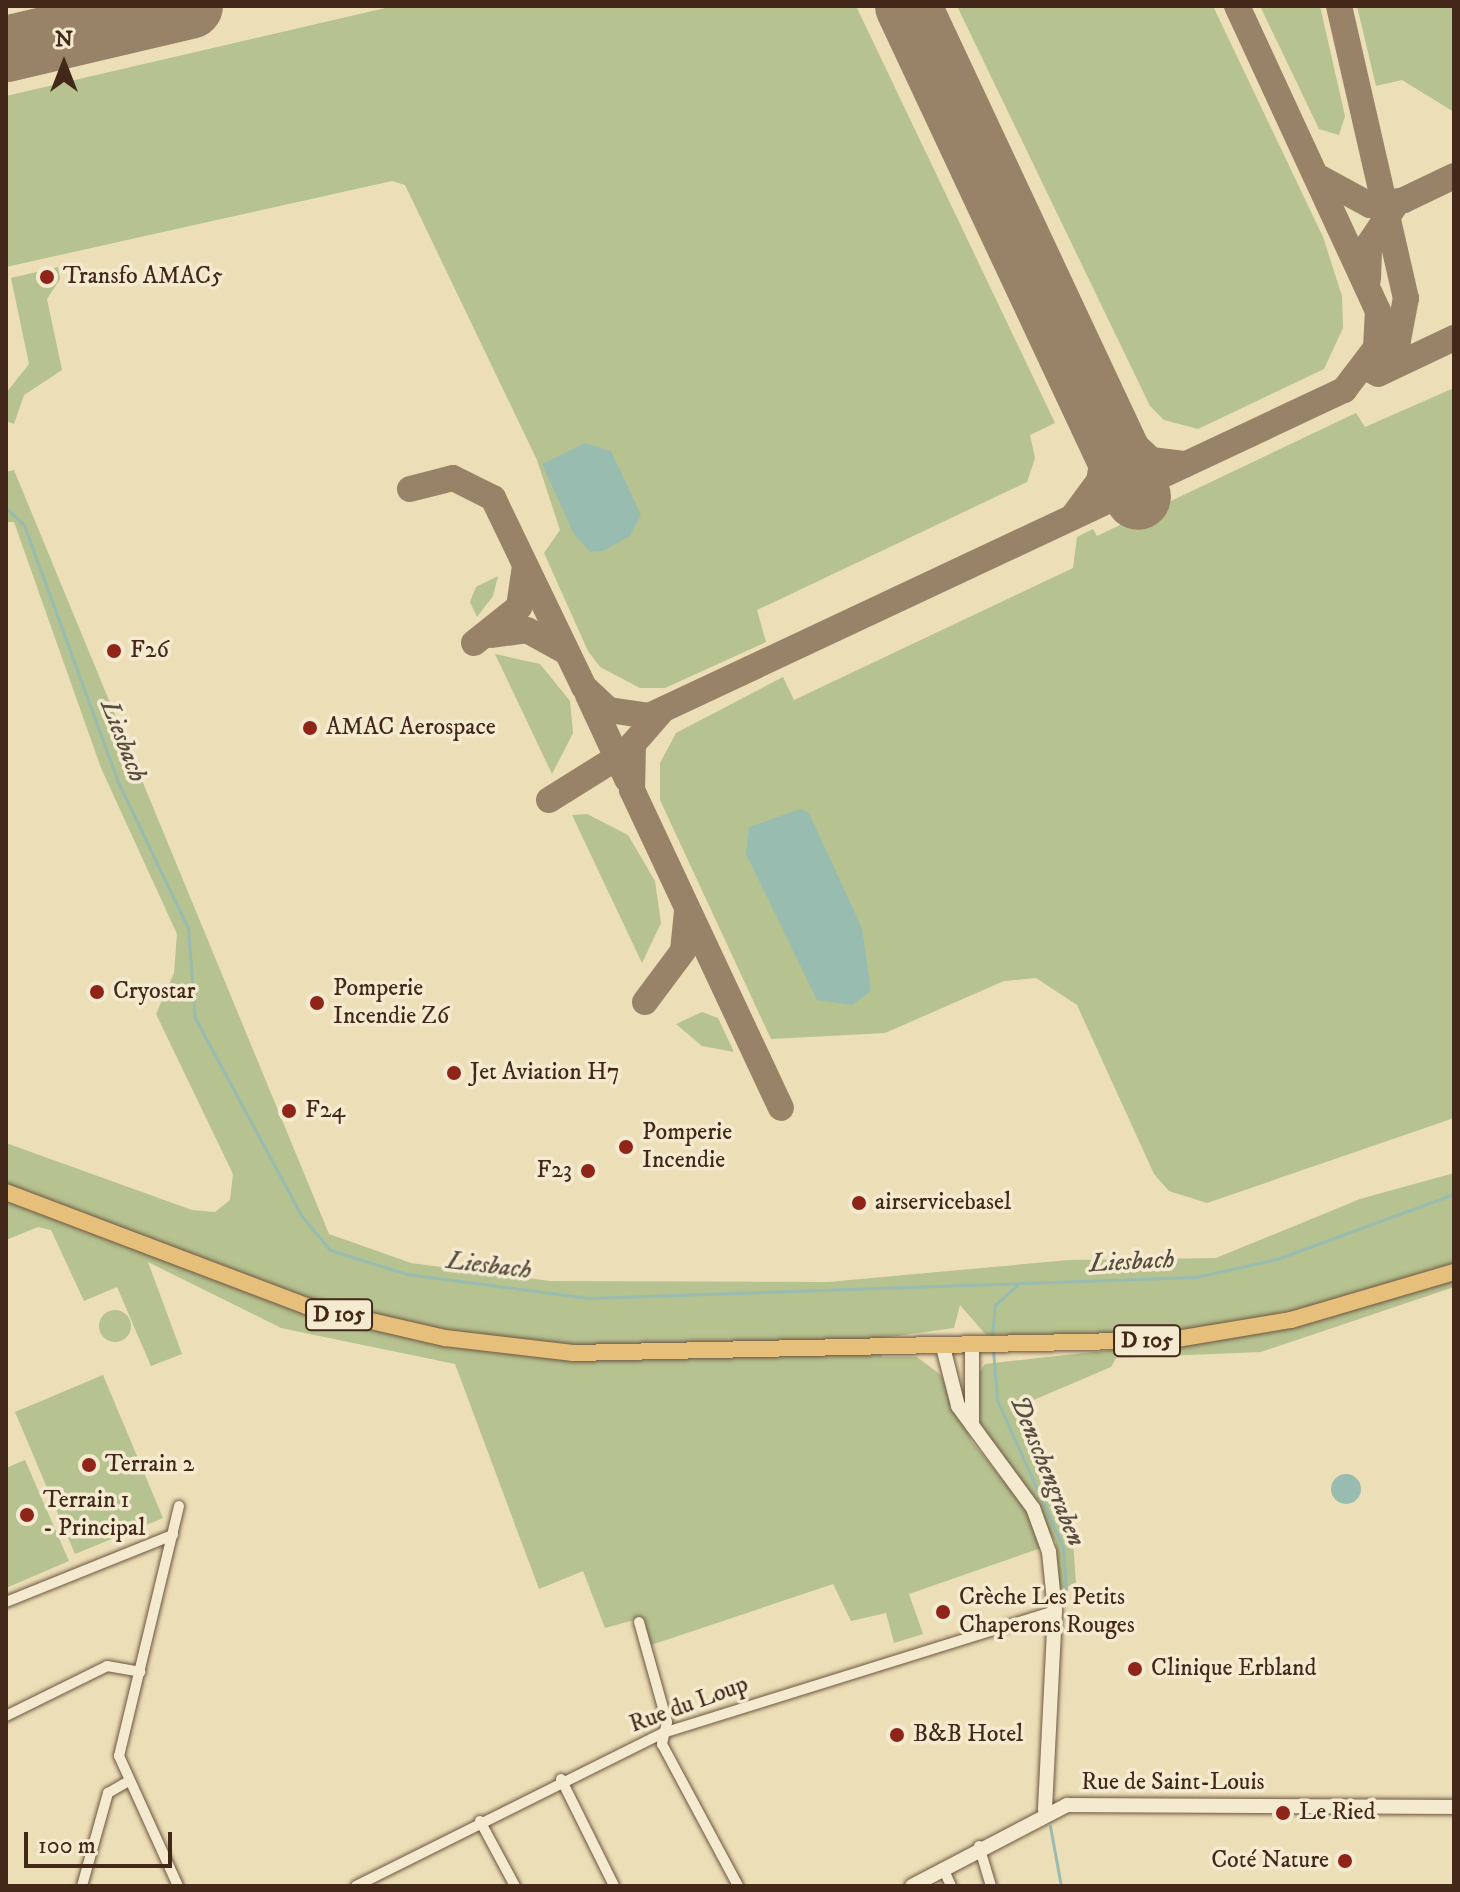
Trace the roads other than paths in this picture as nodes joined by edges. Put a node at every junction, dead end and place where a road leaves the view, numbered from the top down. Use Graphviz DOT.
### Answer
graph roads {
  1 [pos="6,1192"];
  2 [pos="1454,1272"];
  3 [pos="977,1346"];
  4 [pos="943,1347"];
  5 [pos="972,1425"];
  6 [pos="179,1506"];
  7 [pos="173,1535"];
  8 [pos="6,1602"];
  9 [pos="1055,1611"];
  10 [pos="639,1622"];
  11 [pos="140,1672"];
  12 [pos="6,1716"];
  13 [pos="663,1733"];
  14 [pos="561,1779"];
  15 [pos="125,1783"];
  16 [pos="1454,1807"];
  17 [pos="1045,1810"];
  18 [pos="480,1821"];
  19 [pos="979,1846"];
  20 [pos="943,1868"];
  21 [pos="82,1886"];
  22 [pos="178,1886"];
  23 [pos="356,1886"];
  24 [pos="515,1886"];
  25 [pos="614,1886"];
  26 [pos="738,1886"];
  27 [pos="912,1886"];
  28 [pos="951,1886"];
  29 [pos="991,1886"];
  1 -- 4 [label="main road, D 105"];
  2 -- 3 [label="main road, D 105"];
  3 -- 4 [label="main road, D 105"];
  3 -- 5 [label="street"];
  4 -- 5 [label="street"];
  5 -- 9 [label="street"];
  6 -- 7 [label="street"];
  7 -- 8 [label="street"];
  7 -- 11 [label="street"];
  9 -- 13 [label="street, Rue du Loup"];
  9 -- 17 [label="street"];
  10 -- 13 [label="street"];
  11 -- 12 [label="street"];
  11 -- 15 [label="street"];
  13 -- 14 [label="street, Rue du Loup"];
  13 -- 26 [label="street"];
  14 -- 18 [label="street, Rue du Loup"];
  14 -- 25 [label="street"];
  15 -- 21 [label="street"];
  15 -- 22 [label="street"];
  16 -- 17 [label="street, Rue de Saint-Louis"];
  17 -- 19 [label="street, Rue de Saint-Louis"];
  18 -- 23 [label="street, Rue du Loup"];
  18 -- 24 [label="street"];
  19 -- 20 [label="street, Rue de Saint-Louis"];
  19 -- 29 [label="street"];
  20 -- 27 [label="street, Rue de Saint-Louis"];
  20 -- 28 [label="street"];
}
